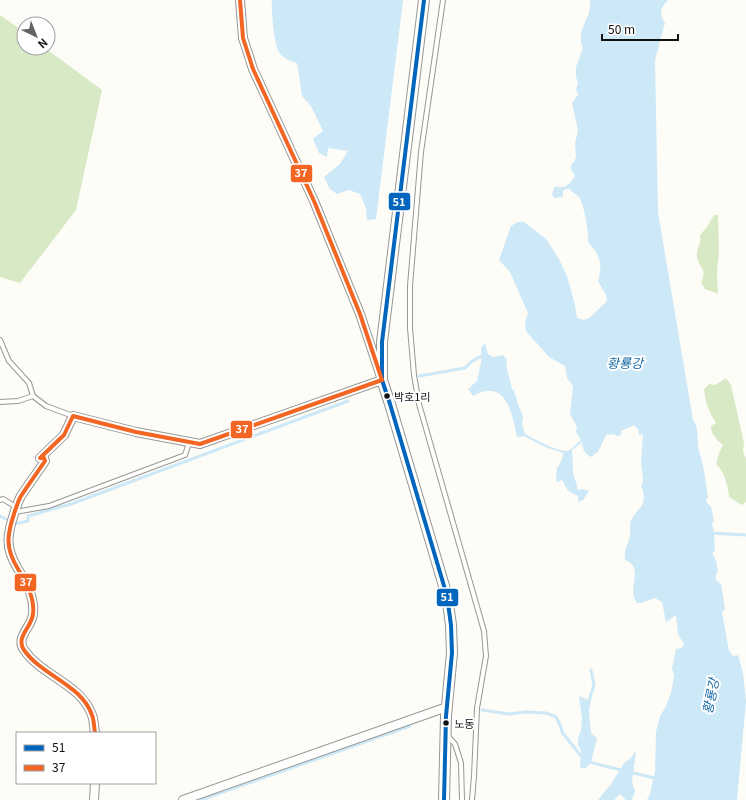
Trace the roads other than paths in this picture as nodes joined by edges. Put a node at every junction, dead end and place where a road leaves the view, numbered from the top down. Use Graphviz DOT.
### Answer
graph roads {
  1 [pos="240,0"];
  2 [pos="424,0"];
  3 [pos="442,0"];
  4 [pos="0,340"];
  5 [pos="382,380"];
  6 [pos="33,396"];
  7 [pos="0,402"];
  8 [pos="73,416"];
  9 [pos="188,443"];
  10 [pos="0,500"];
  11 [pos="16,510"];
  12 [pos="447,707"];
  13 [pos="95,732"];
  14 [pos="447,734"];
  15 [pos="95,784"];
  16 [pos="94,800"];
  17 [pos="183,800"];
  18 [pos="444,800"];
  19 [pos="462,800"];
  20 [pos="472,800"];
  1 -- 5 [label="street"];
  2 -- 5 [label="street"];
  3 -- 20 [label="lane"];
  4 -- 6 [label="lane"];
  5 -- 9 [label="street"];
  5 -- 12 [label="street"];
  6 -- 7 [label="lane"];
  6 -- 8 [label="lane"];
  8 -- 9 [label="street"];
  8 -- 11 [label="street"];
  9 -- 11 [label="lane"];
  10 -- 11 [label="lane"];
  11 -- 13 [label="street"];
  12 -- 14 [label="street"];
  12 -- 17 [label="street"];
  14 -- 18 [label="street"];
  14 -- 19 [label="lane"];
  15 -- 16 [label="street"];
}
